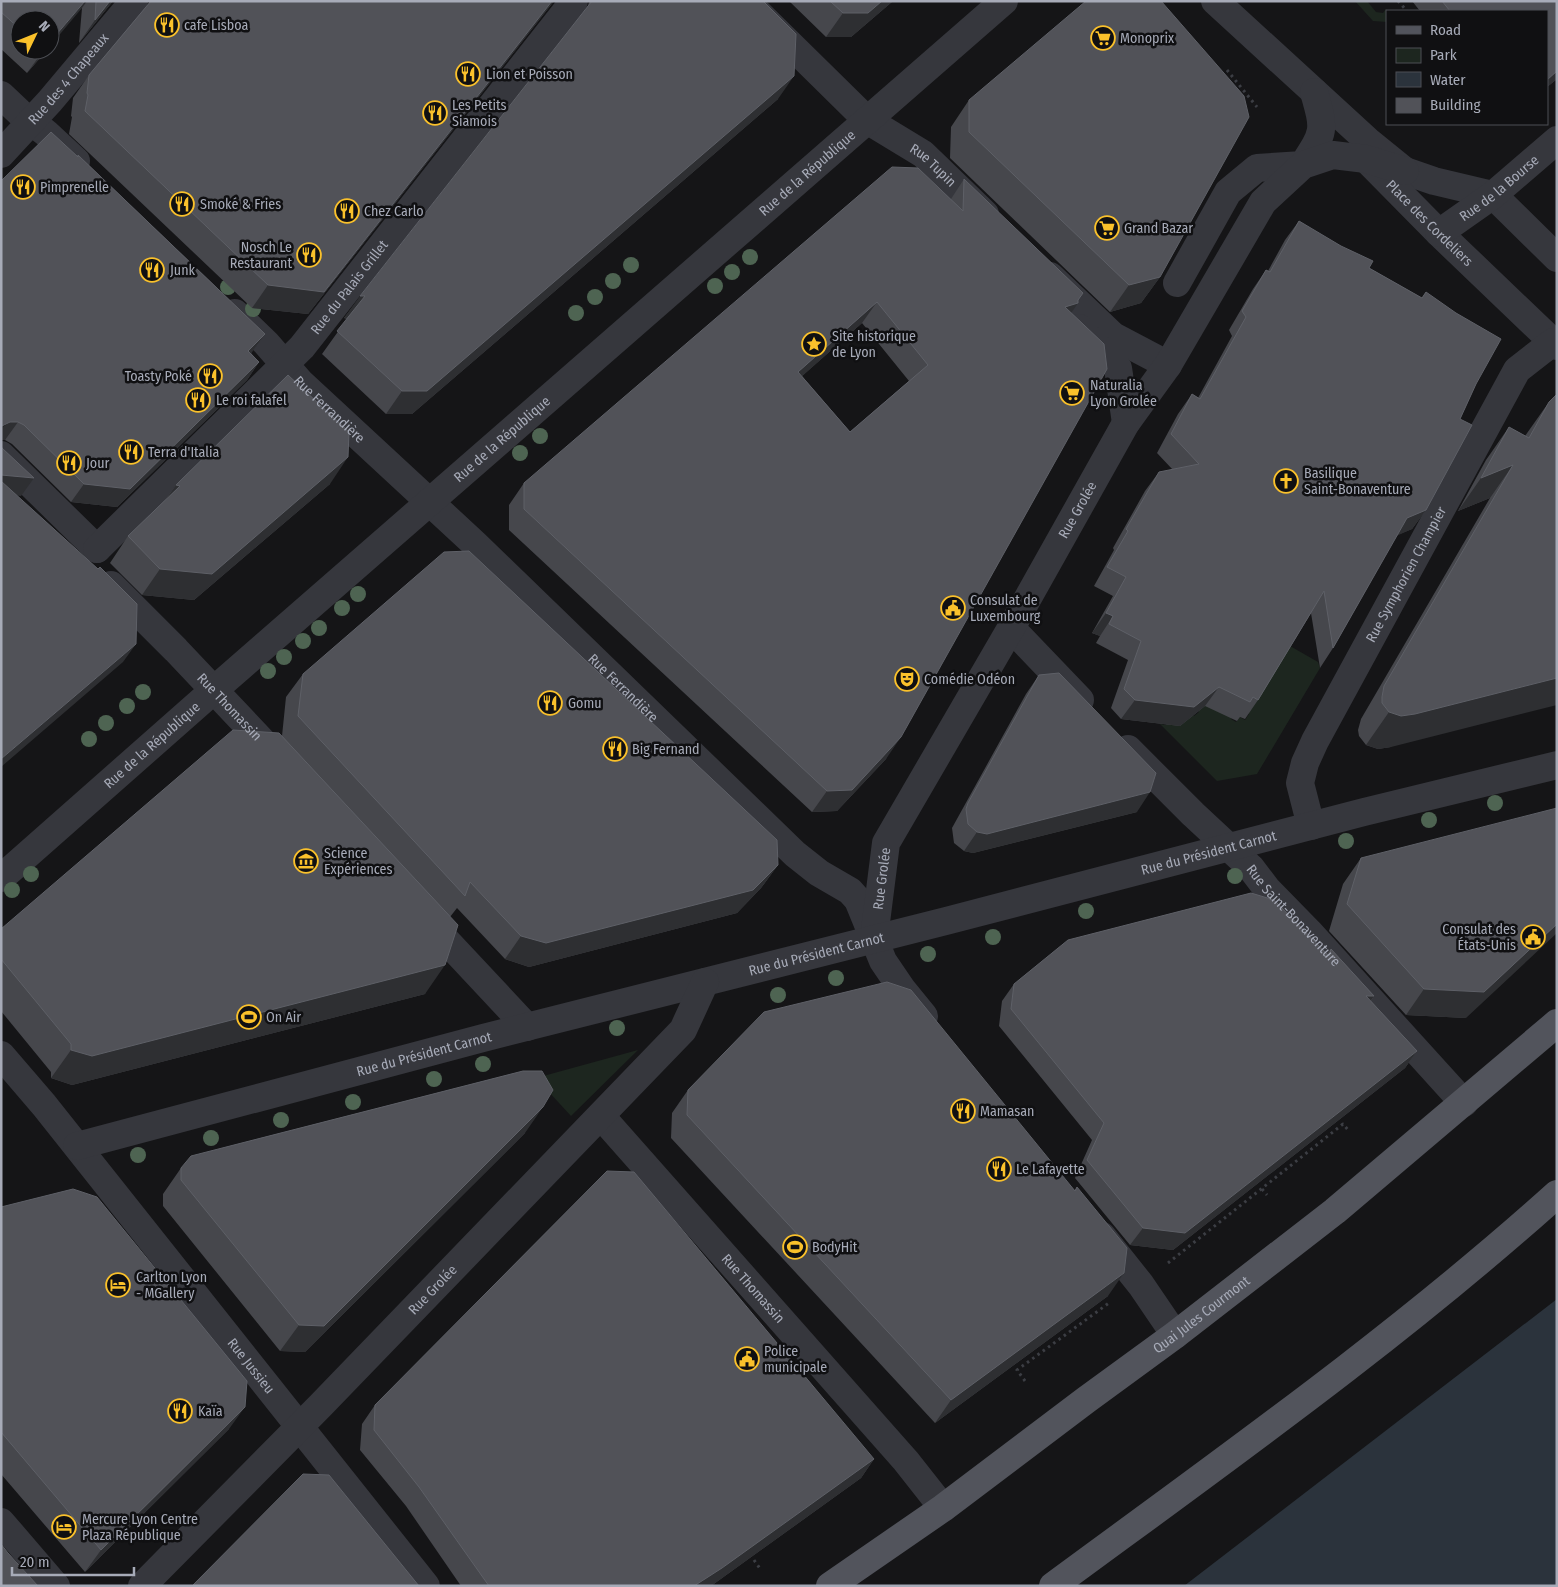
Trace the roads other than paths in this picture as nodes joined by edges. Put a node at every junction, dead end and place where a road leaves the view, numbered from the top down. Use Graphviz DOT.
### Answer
graph roads {
  1 [pos="134,1"];
  2 [pos="574,1"];
  3 [pos="746,1"];
  4 [pos="1004,1"];
  5 [pos="1216,1"];
  6 [pos="1314,92"];
  7 [pos="1,95"];
  8 [pos="867,120"];
  9 [pos="32,122"];
  10 [pos="1557,140"];
  11 [pos="1,154"];
  12 [pos="1366,159"];
  13 [pos="1303,164"];
  14 [pos="1404,171"];
  15 [pos="96,180"];
  16 [pos="1493,195"];
  17 [pos="1001,228"];
  18 [pos="1439,233"];
  19 [pos="1557,258"];
  20 [pos="1177,283"];
  21 [pos="216,295"];
  22 [pos="1555,344"];
  23 [pos="285,364"];
  24 [pos="1168,365"];
  25 [pos="1126,423"];
  26 [pos="1,455"];
  27 [pos="430,502"];
  28 [pos="97,549"];
  29 [pos="1012,628"];
  30 [pos="214,690"];
  31 [pos="1557,766"];
  32 [pos="296,778"];
  33 [pos="1311,826"];
  34 [pos="1229,847"];
  35 [pos="1,878"];
  36 [pos="406,898"];
  37 [pos="874,938"];
  38 [pos="705,982"];
  39 [pos="1557,1023"];
  40 [pos="527,1028"];
  41 [pos="938,1033"];
  42 [pos="1,1054"];
  43 [pos="1464,1103"];
  44 [pos="601,1116"];
  45 [pos="77,1146"];
  46 [pos="1557,1194"];
  47 [pos="1545,1212"];
  48 [pos="1084,1213"];
  49 [pos="1175,1335"];
  50 [pos="300,1426"];
  51 [pos="943,1508"];
  52 [pos="1,1522"];
  53 [pos="56,1586"];
  54 [pos="142,1586"];
  55 [pos="426,1586"];
  56 [pos="830,1586"];
  57 [pos="1052,1586"];
  1 -- 9 [label="street, Rue des 4 Chapeaux"];
  2 -- 23 [label="street, Rue du Palais Grillet"];
  3 -- 8 [label="street, Rue Tupin"];
  4 -- 8 [label="street, Rue de la République"];
  5 -- 6 [label="street, Place des Cordeliers"];
  6 -- 12 [label="street, Place des Cordeliers"];
  6 -- 13 [label="street"];
  6 -- 14 [label="street, Place des Cordeliers"];
  7 -- 9 [label="street"];
  8 -- 17 [label="street, Rue Tupin"];
  8 -- 27 [label="street, Rue de la République"];
  9 -- 11 [label="street, Rue des 4 Chapeaux"];
  9 -- 15 [label="street"];
  10 -- 16 [label="street, Rue de la Bourse"];
  12 -- 13 [label="street, Rue Grolée"];
  12 -- 14 [label="street, Rue Grolée"];
  12 -- 18 [label="street, Place des Cordeliers"];
  13 -- 20 [label="street"];
  13 -- 24 [label="street, Rue Grolée"];
  14 -- 16 [label="street, Place des Cordeliers"];
  16 -- 18 [label="street, Rue de la Bourse"];
  16 -- 19 [label="street"];
  18 -- 22 [label="street, Place des Cordeliers"];
  21 -- 23 [label="street, Rue Ferrandière"];
  22 -- 33 [label="street, Rue Symphorien Champier"];
  23 -- 27 [label="street, Rue Ferrandière"];
  23 -- 28 [label="street, Rue du Palais Grillet"];
  24 -- 25 [label="street, Rue Grolée"];
  24 -- 25 [label="street"];
  25 -- 29 [label="street, Rue Grolée"];
  26 -- 28 [label="street"];
  27 -- 30 [label="street, Rue de la République"];
  27 -- 37 [label="street, Rue Ferrandière"];
  28 -- 30 [label="street, Rue Thomassin"];
  29 -- 34 [label="street, Rue Saint-Bonaventure"];
  29 -- 37 [label="street, Rue Grolée"];
  30 -- 32 [label="street, Rue Thomassin"];
  30 -- 35 [label="street, Rue de la République"];
  31 -- 33 [label="street, Rue du Président Carnot"];
  33 -- 34 [label="street, Rue du Président Carnot"];
  34 -- 37 [label="street, Rue du Président Carnot"];
  34 -- 43 [label="street, Rue Saint-Bonaventure"];
  36 -- 40 [label="street"];
  37 -- 38 [label="street, Rue du Président Carnot"];
  37 -- 41 [label="street, Rue Ferrandière"];
  38 -- 40 [label="street, Rue du Président Carnot"];
  38 -- 44 [label="street, Rue Grolée"];
  39 -- 43 [label="main road, Quai Jules Courmont"];
  40 -- 45 [label="street, Rue du Président Carnot"];
  42 -- 45 [label="street, Rue Jussieu"];
  43 -- 49 [label="main road, Quai Jules Courmont"];
  44 -- 50 [label="street, Rue Grolée"];
  44 -- 51 [label="street, Rue Thomassin"];
  45 -- 50 [label="street, Rue Jussieu"];
  46 -- 47 [label="main road"];
  47 -- 57 [label="main road"];
  48 -- 49 [label="street"];
  49 -- 51 [label="main road, Quai Jules Courmont"];
  50 -- 54 [label="street, Rue Grolée"];
  50 -- 55 [label="street, Rue Jussieu"];
  51 -- 56 [label="main road, Quai Jules Courmont"];
  52 -- 53 [label="street"];
}
